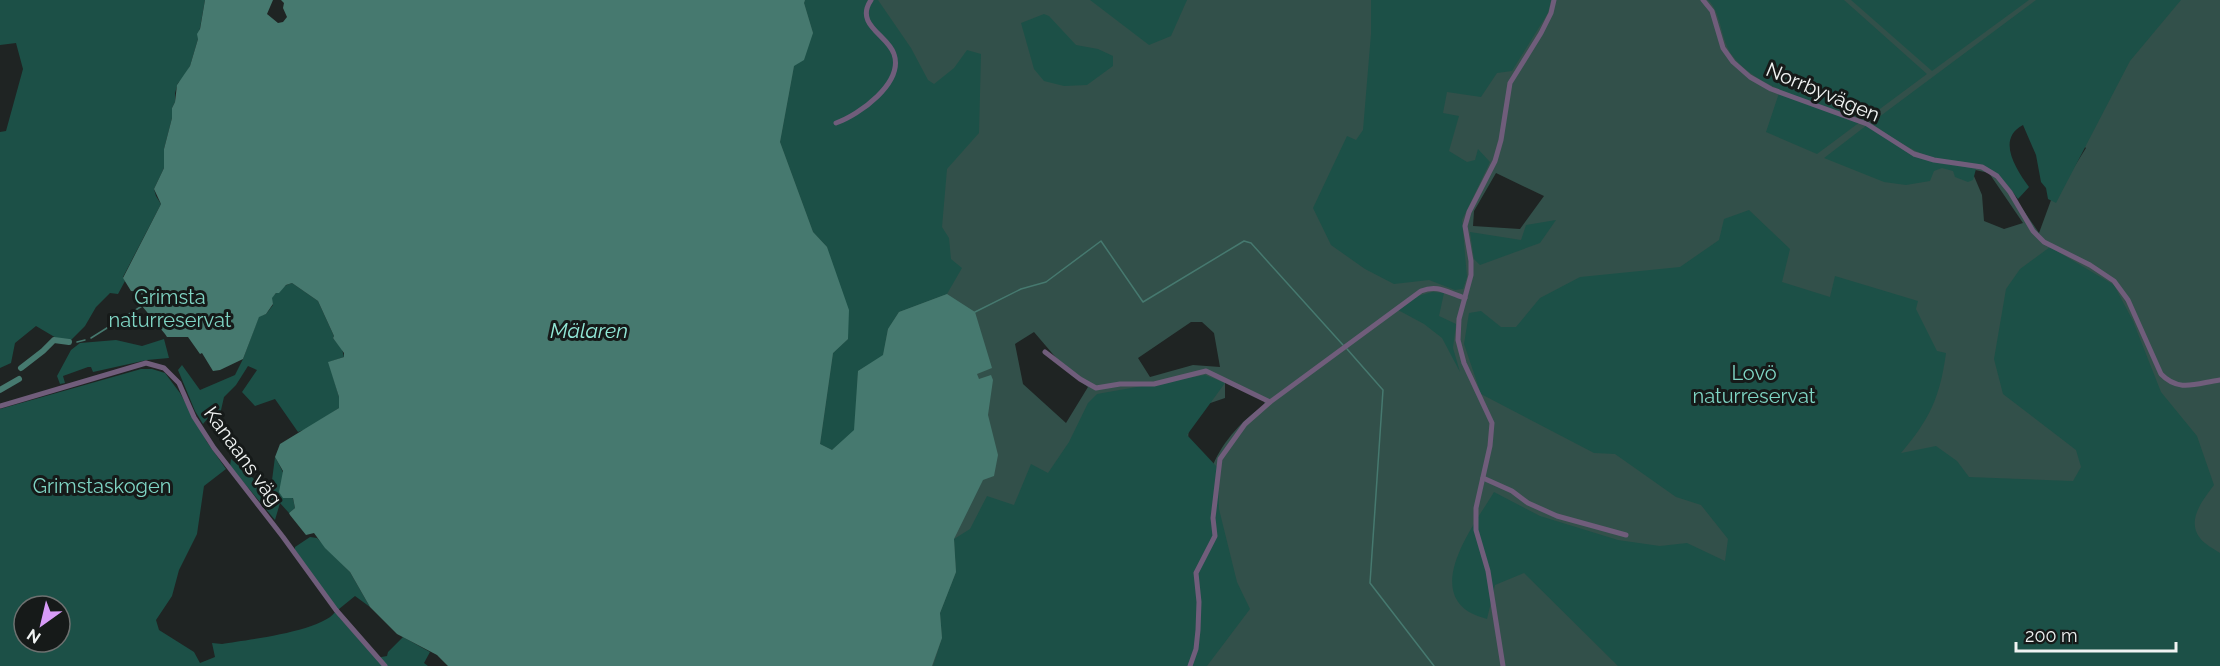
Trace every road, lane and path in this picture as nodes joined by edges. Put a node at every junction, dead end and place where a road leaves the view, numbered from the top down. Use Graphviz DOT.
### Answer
graph roads {
  1 [pos="871,0"];
  2 [pos="1554,0"];
  3 [pos="1703,0"];
  4 [pos="836,123"];
  5 [pos="1465,298"];
  6 [pos="1045,352"];
  7 [pos="2220,380"];
  8 [pos="1270,402"];
  9 [pos="0,406"];
  10 [pos="1483,478"];
  11 [pos="1626,535"];
  12 [pos="385,666"];
  13 [pos="1190,666"];
  14 [pos="1503,666"];
  1 -- 4 [label="street"];
  2 -- 5 [label="street"];
  3 -- 7 [label="street, Norrbyvägen"];
  5 -- 8 [label="street"];
  5 -- 10 [label="street"];
  6 -- 8 [label="street"];
  8 -- 13 [label="street"];
  9 -- 12 [label="street, Kanaans väg"];
  10 -- 11 [label="street"];
  10 -- 14 [label="street"];
}
